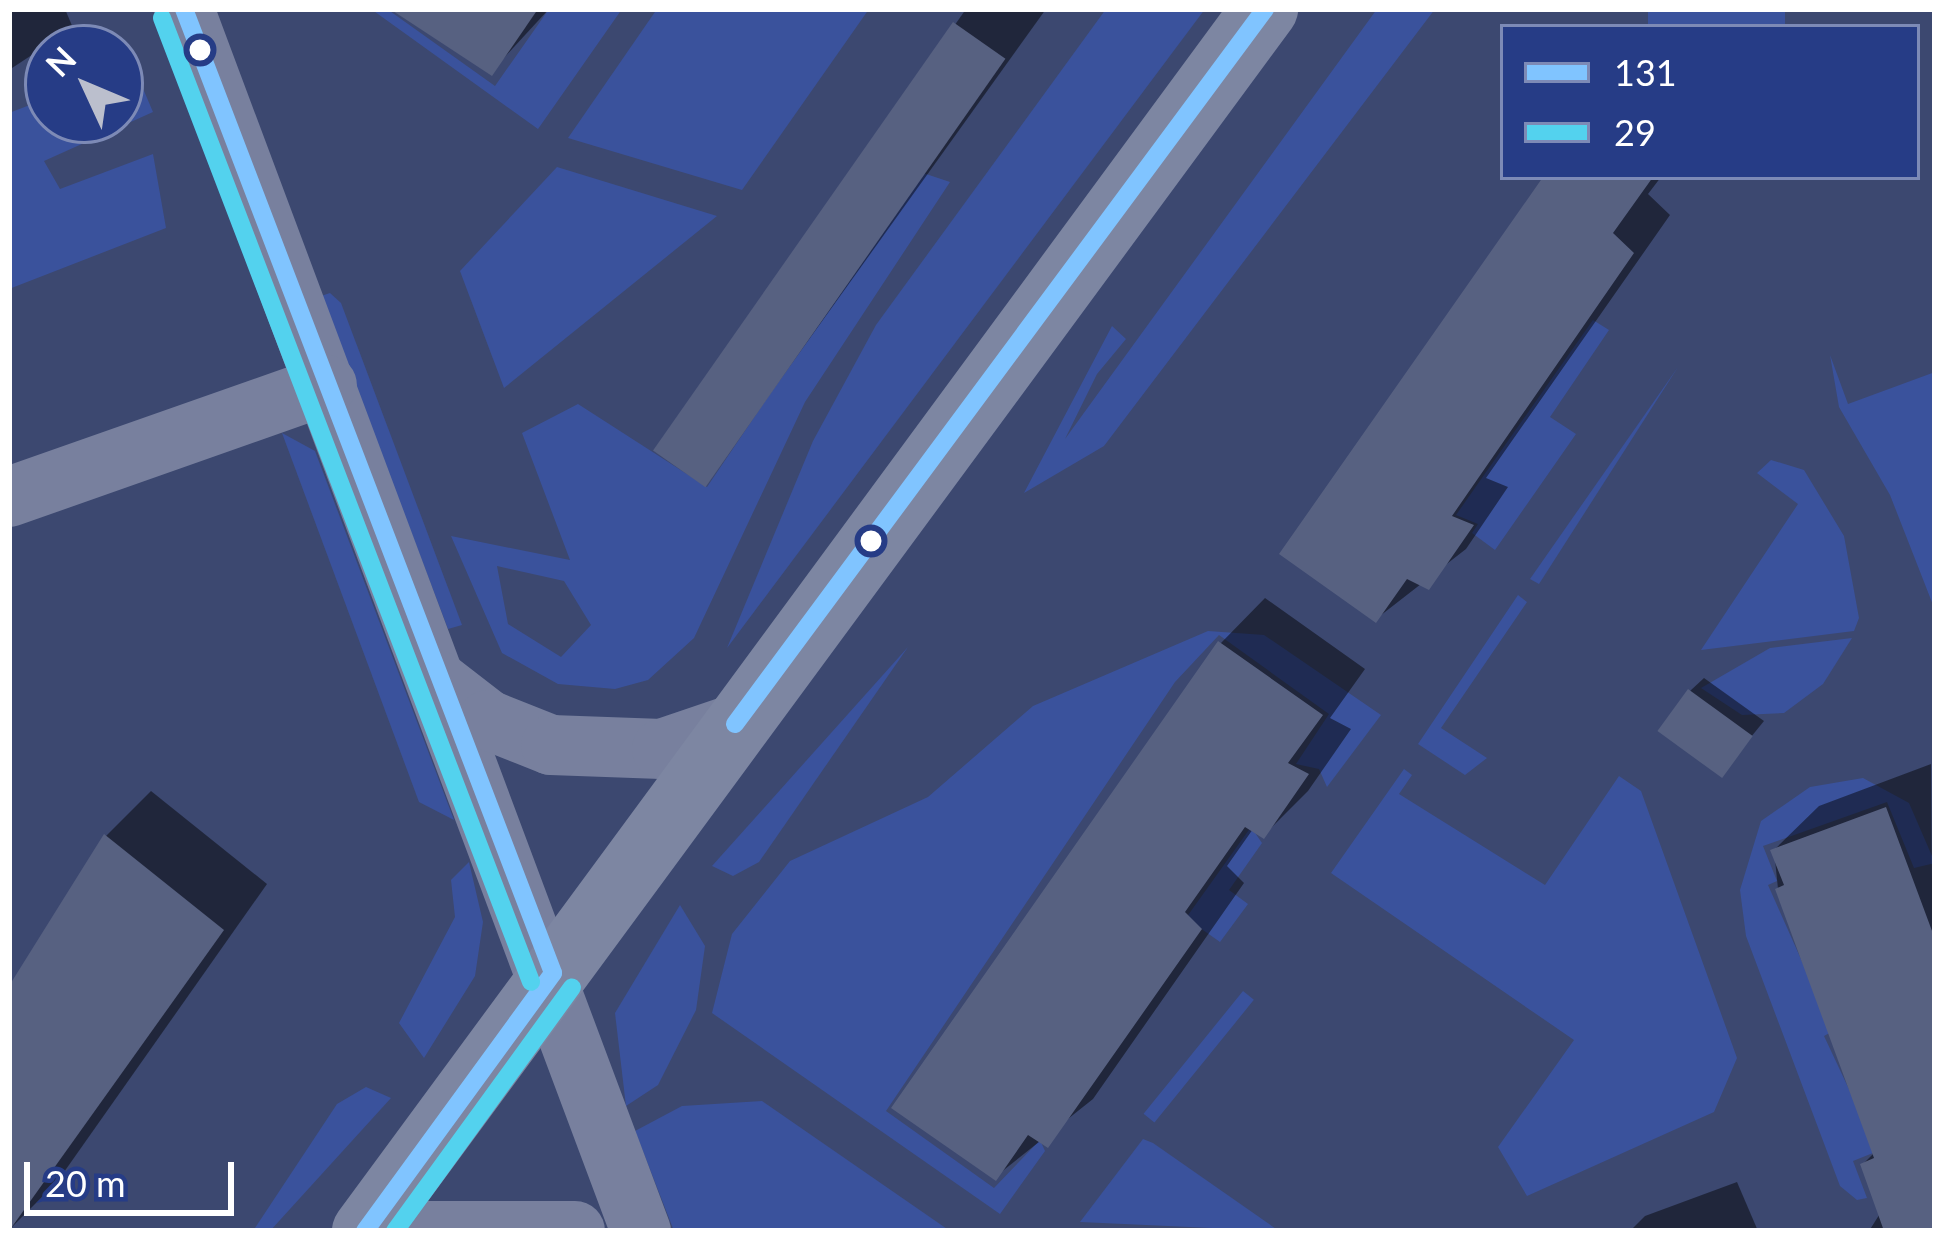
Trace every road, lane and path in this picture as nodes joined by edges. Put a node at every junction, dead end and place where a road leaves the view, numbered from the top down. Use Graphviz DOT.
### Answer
graph roads {
  1 [pos="184,9"];
  2 [pos="1265,9"];
  3 [pos="327,385"];
  4 [pos="9,497"];
  5 [pos="434,678"];
  6 [pos="734,724"];
  7 [pos="553,974"];
  8 [pos="365,1231"];
  9 [pos="404,1231"];
  10 [pos="575,1231"];
  11 [pos="641,1231"];
  1 -- 3 [label="street"];
  2 -- 6 [label="main road"];
  3 -- 4 [label="street"];
  3 -- 5 [label="street"];
  5 -- 6 [label="street"];
  5 -- 7 [label="street"];
  6 -- 7 [label="main road"];
  7 -- 8 [label="main road"];
  7 -- 11 [label="street"];
  9 -- 10 [label="street"];
}
